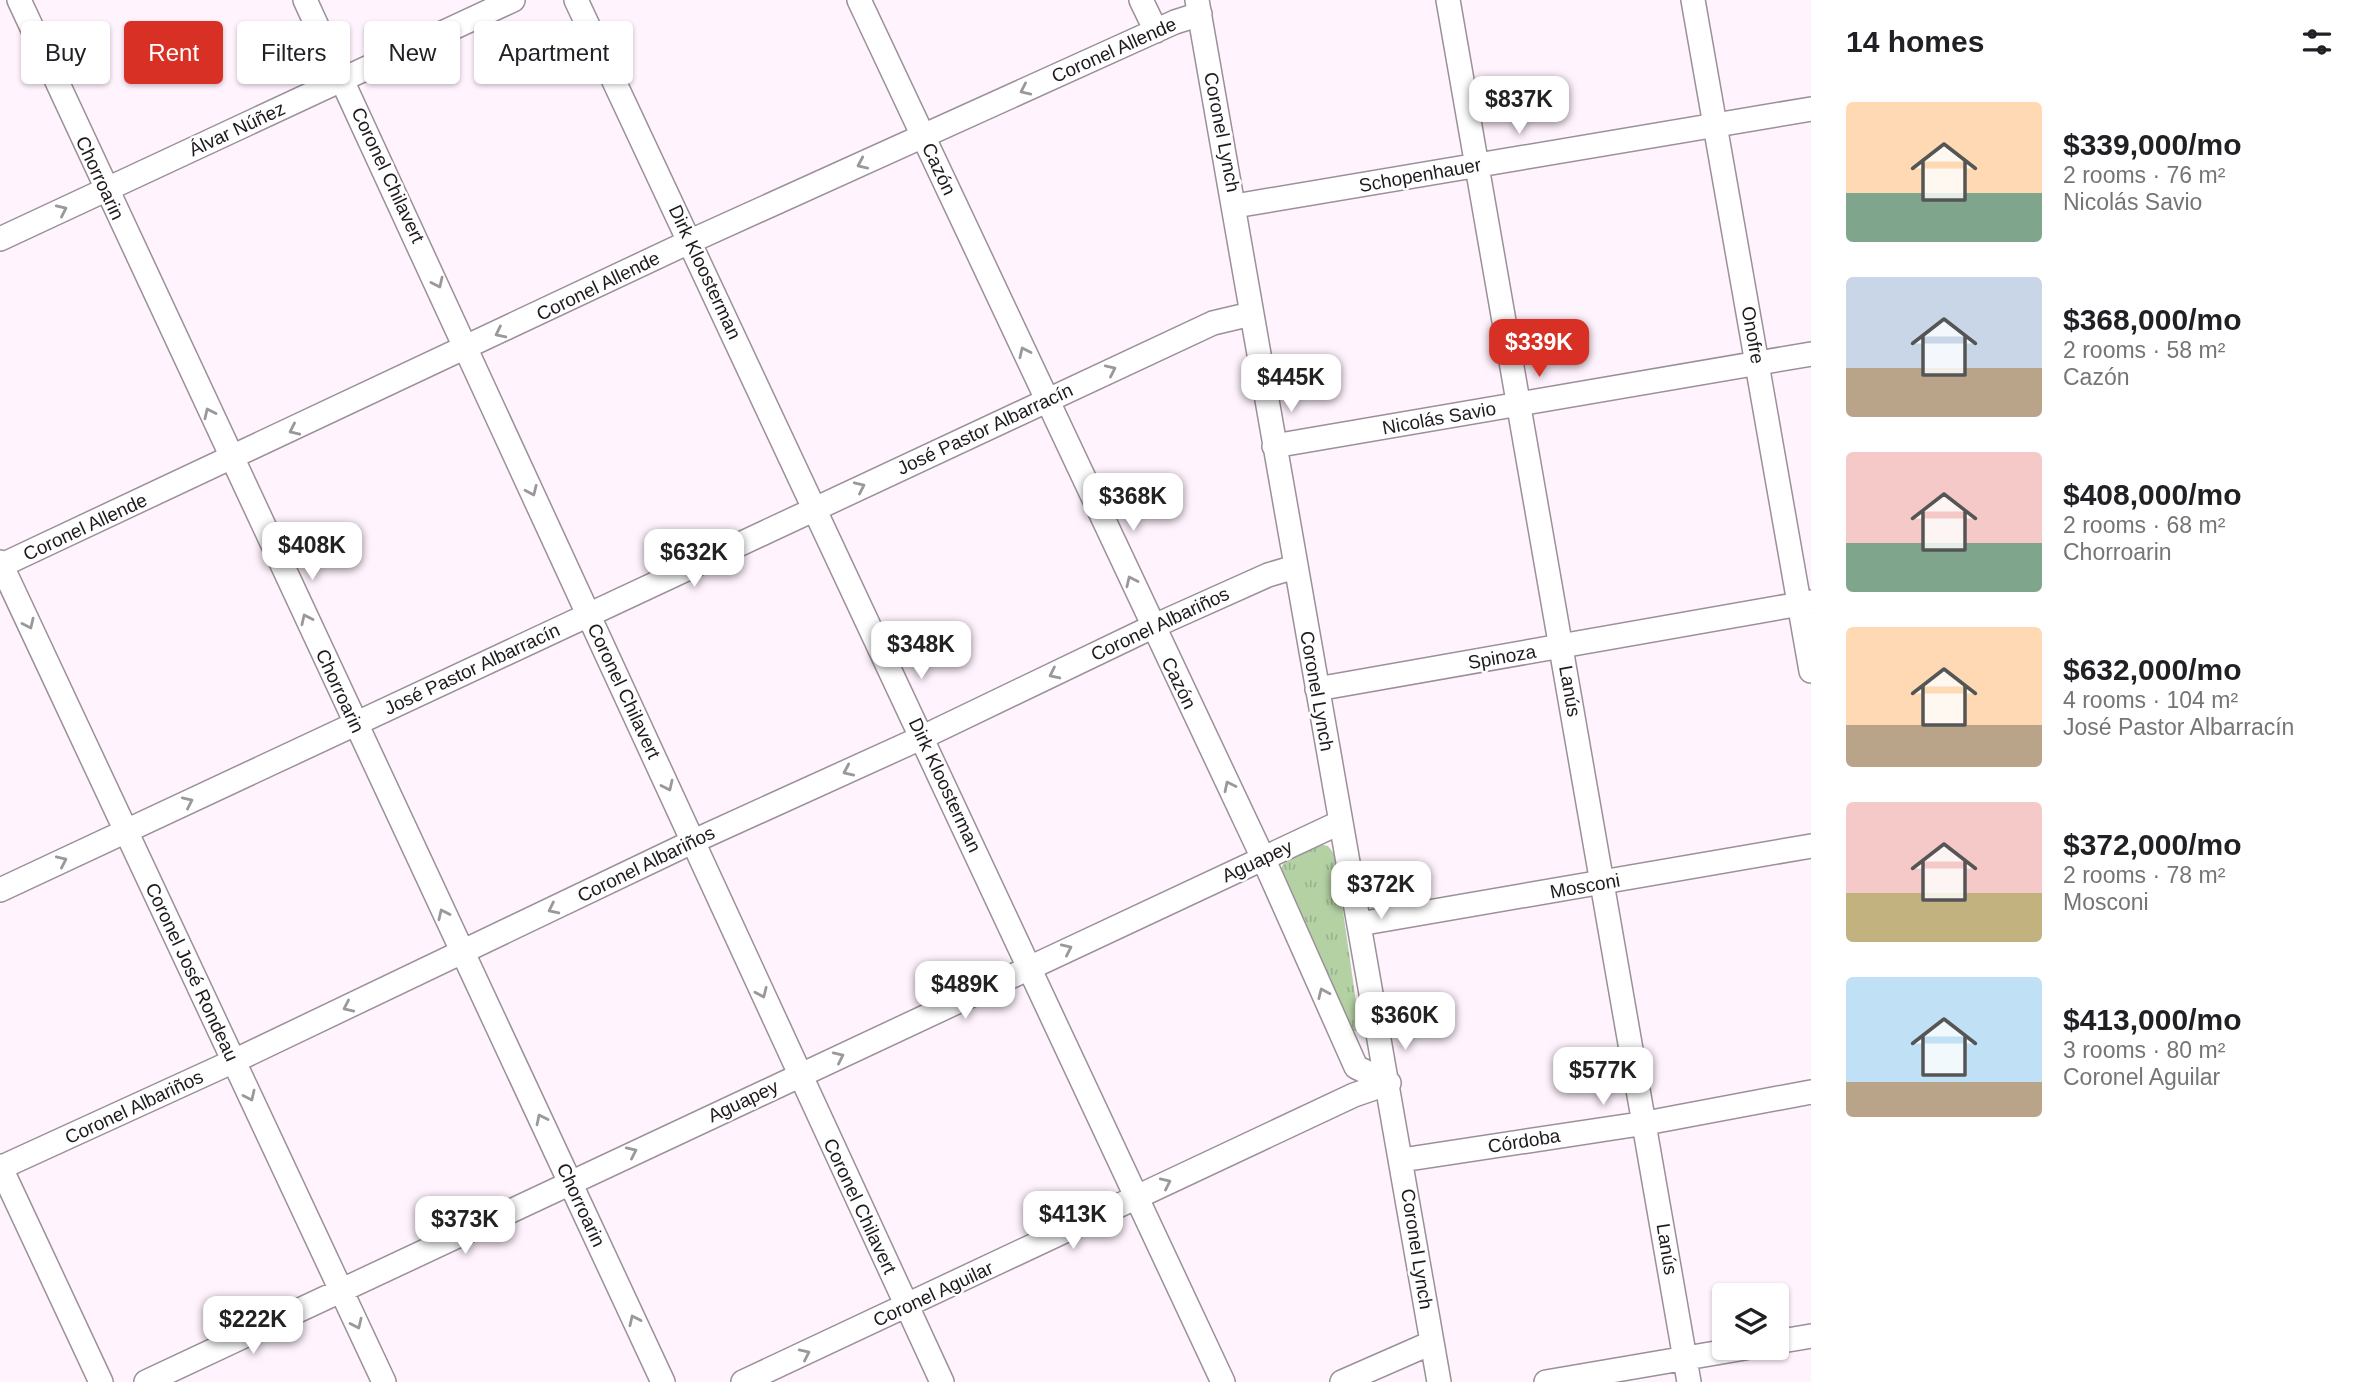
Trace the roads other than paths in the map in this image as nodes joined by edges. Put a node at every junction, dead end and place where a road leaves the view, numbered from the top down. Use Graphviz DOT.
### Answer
graph roads {
  1 [pos="19,0"];
  2 [pos="305,0"];
  3 [pos="513,0"];
  4 [pos="576,0"];
  5 [pos="859,0"];
  6 [pos="1141,0"];
  7 [pos="1448,0"];
  8 [pos="1693,0"];
  9 [pos="1198,7"];
  10 [pos="315,21"];
  11 [pos="1156,31"];
  12 [pos="350,76"];
  13 [pos="333,84"];
  14 [pos="346,84"];
  15 [pos="1811,109"];
  16 [pos="1714,127"];
  17 [pos="924,136"];
  18 [pos="1476,166"];
  19 [pos="106,190"];
  20 [pos="1235,206"];
  21 [pos="0,239"];
  22 [pos="691,241"];
  23 [pos="1251,314"];
  24 [pos="468,348"];
  25 [pos="1811,354"];
  26 [pos="1759,363"];
  27 [pos="1046,400"];
  28 [pos="1518,405"];
  29 [pos="1274,446"];
  30 [pos="230,460"];
  31 [pos="815,508"];
  32 [pos="1,565"];
  33 [pos="1295,567"];
  34 [pos="1805,603"];
  35 [pos="588,614"];
  36 [pos="1152,627"];
  37 [pos="1562,647"];
  38 [pos="1811,671"];
  39 [pos="1317,689"];
  40 [pos="355,724"];
  41 [pos="923,737"];
  42 [pos="1341,822"];
  43 [pos="126,831"];
  44 [pos="694,841"];
  45 [pos="1811,846"];
  46 [pos="1263,858"];
  47 [pos="1603,883"];
  48 [pos="0,890"];
  49 [pos="1359,924"];
  50 [pos="461,953"];
  51 [pos="1029,967"];
  52 [pos="234,1061"];
  53 [pos="799,1075"];
  54 [pos="1389,1083"];
  55 [pos="1811,1092"];
  56 [pos="1646,1123"];
  57 [pos="1402,1160"];
  58 [pos="0,1167"];
  59 [pos="570,1181"];
  60 [pos="1137,1196"];
  61 [pos="342,1291"];
  62 [pos="907,1307"];
  63 [pos="1811,1336"];
  64 [pos="1789,1340"];
  65 [pos="1431,1343"];
  66 [pos="1712,1354"];
  67 [pos="1685,1358"];
  68 [pos="101,1382"];
  69 [pos="146,1382"];
  70 [pos="384,1382"];
  71 [pos="663,1382"];
  72 [pos="743,1382"];
  73 [pos="942,1382"];
  74 [pos="1223,1382"];
  75 [pos="1342,1382"];
  76 [pos="1439,1382"];
  77 [pos="1546,1382"];
  78 [pos="1672,1382"];
  79 [pos="1689,1382"];
  1 -- 19 [label="street, Chorroarin"];
  2 -- 10 [label="street, Coronel Chilavert"];
  3 -- 12 [label="street, Álvar Núñez"];
  4 -- 22 [label="street, Dirk Kloosterman"];
  5 -- 17 [label="street, Cazón"];
  6 -- 11 [label="street"];
  7 -- 18 [label="street, Lanús"];
  8 -- 16 [label="street, Onofre"];
  9 -- 11 [label="street, Coronel Allende"];
  9 -- 20 [label="street, Coronel Lynch"];
  11 -- 17 [label="street, Coronel Allende, one-way"];
  13 -- 19 [label="street, Álvar Núñez"];
  14 -- 24 [label="street, Coronel Chilavert, one-way"];
  15 -- 16 [label="street, Schopenhauer"];
  16 -- 18 [label="street, Schopenhauer"];
  16 -- 26 [label="street, Onofre"];
  17 -- 22 [label="street, Coronel Allende, one-way"];
  27 -- 17 [label="street, Cazón, one-way"];
  18 -- 20 [label="street, Schopenhauer"];
  18 -- 28 [label="street, Lanús"];
  21 -- 19 [label="street, Álvar Núñez, one-way"];
  30 -- 19 [label="street, Chorroarin, one-way"];
  20 -- 23 [label="street, Coronel Lynch"];
  22 -- 24 [label="street, Coronel Allende, one-way"];
  22 -- 31 [label="street, Dirk Kloosterman"];
  27 -- 23 [label="street, José Pastor Albarracín, one-way"];
  23 -- 29 [label="street, Coronel Lynch"];
  24 -- 30 [label="street, Coronel Allende, one-way"];
  24 -- 35 [label="street, Coronel Chilavert, one-way"];
  25 -- 26 [label="street, Nicolás Savio"];
  26 -- 28 [label="street, Nicolás Savio"];
  26 -- 34 [label="street, Onofre"];
  31 -- 27 [label="street, José Pastor Albarracín, one-way"];
  36 -- 27 [label="street, Cazón, one-way"];
  28 -- 29 [label="street, Nicolás Savio"];
  28 -- 37 [label="street, Lanús"];
  29 -- 33 [label="street, Coronel Lynch"];
  30 -- 32 [label="street, Coronel Allende"];
  40 -- 30 [label="street, Chorroarin, one-way"];
  31 -- 35 [label="street, José Pastor Albarracín"];
  31 -- 41 [label="street, Dirk Kloosterman"];
  32 -- 43 [label="street, Coronel José Rondeau, one-way"];
  33 -- 36 [label="street, Coronel Albariños"];
  33 -- 39 [label="street, Coronel Lynch"];
  34 -- 37 [label="street, Spinoza"];
  34 -- 38 [label="street, Onofre"];
  35 -- 40 [label="street, José Pastor Albarracín"];
  35 -- 44 [label="street, Coronel Chilavert, one-way"];
  36 -- 41 [label="street, Coronel Albariños, one-way"];
  46 -- 36 [label="street, Cazón, one-way"];
  37 -- 39 [label="street, Spinoza"];
  37 -- 47 [label="street, Lanús"];
  39 -- 42 [label="street, Coronel Lynch"];
  43 -- 40 [label="street, José Pastor Albarracín, one-way"];
  50 -- 40 [label="street, Chorroarin, one-way"];
  41 -- 44 [label="street, Coronel Albariños, one-way"];
  41 -- 51 [label="street, Dirk Kloosterman"];
  42 -- 46 [label="street, Aguapey"];
  42 -- 49 [label="street, Coronel Lynch"];
  48 -- 43 [label="street, José Pastor Albarracín, one-way"];
  43 -- 52 [label="street, Coronel José Rondeau"];
  44 -- 50 [label="street, Coronel Albariños, one-way"];
  44 -- 53 [label="street, Coronel Chilavert, one-way"];
  45 -- 47 [label="street, Mosconi"];
  51 -- 46 [label="street, Aguapey, one-way"];
  54 -- 46 [label="street, Cazón, one-way"];
  47 -- 49 [label="street, Mosconi"];
  47 -- 56 [label="street, Lanús"];
  49 -- 54 [label="street, Coronel Lynch"];
  50 -- 52 [label="street, Coronel Albariños, one-way"];
  59 -- 50 [label="street, Chorroarin, one-way"];
  53 -- 51 [label="street, Aguapey, one-way"];
  51 -- 60 [label="street, Dirk Kloosterman"];
  52 -- 58 [label="street, Coronel Albariños"];
  52 -- 61 [label="street, Coronel José Rondeau, one-way"];
  59 -- 53 [label="street, Aguapey, one-way"];
  53 -- 62 [label="street, Coronel Chilavert"];
  54 -- 57 [label="street, Coronel Lynch"];
  60 -- 54 [label="street, Coronel Aguilar, one-way"];
  55 -- 56 [label="street, Córdoba"];
  56 -- 57 [label="street, Córdoba"];
  56 -- 67 [label="street, Lanús"];
  57 -- 65 [label="street, Coronel Lynch"];
  58 -- 68 [label="street"];
  59 -- 61 [label="street, Aguapey"];
  71 -- 59 [label="street, Chorroarin, one-way"];
  60 -- 62 [label="street, Coronel Aguilar"];
  60 -- 74 [label="street, Dirk Kloosterman"];
  61 -- 69 [label="street, Aguapey"];
  61 -- 70 [label="street, Coronel José Rondeau, one-way"];
  72 -- 62 [label="street, Coronel Aguilar, one-way"];
  62 -- 73 [label="street, Coronel Chilavert"];
  63 -- 64 [label="street"];
  65 -- 75 [label="street"];
  65 -- 76 [label="street, Coronel Lynch"];
  66 -- 67 [label="street"];
  67 -- 77 [label="street"];
  67 -- 78 [label="street"];
  67 -- 79 [label="street, Lanús"];
}
